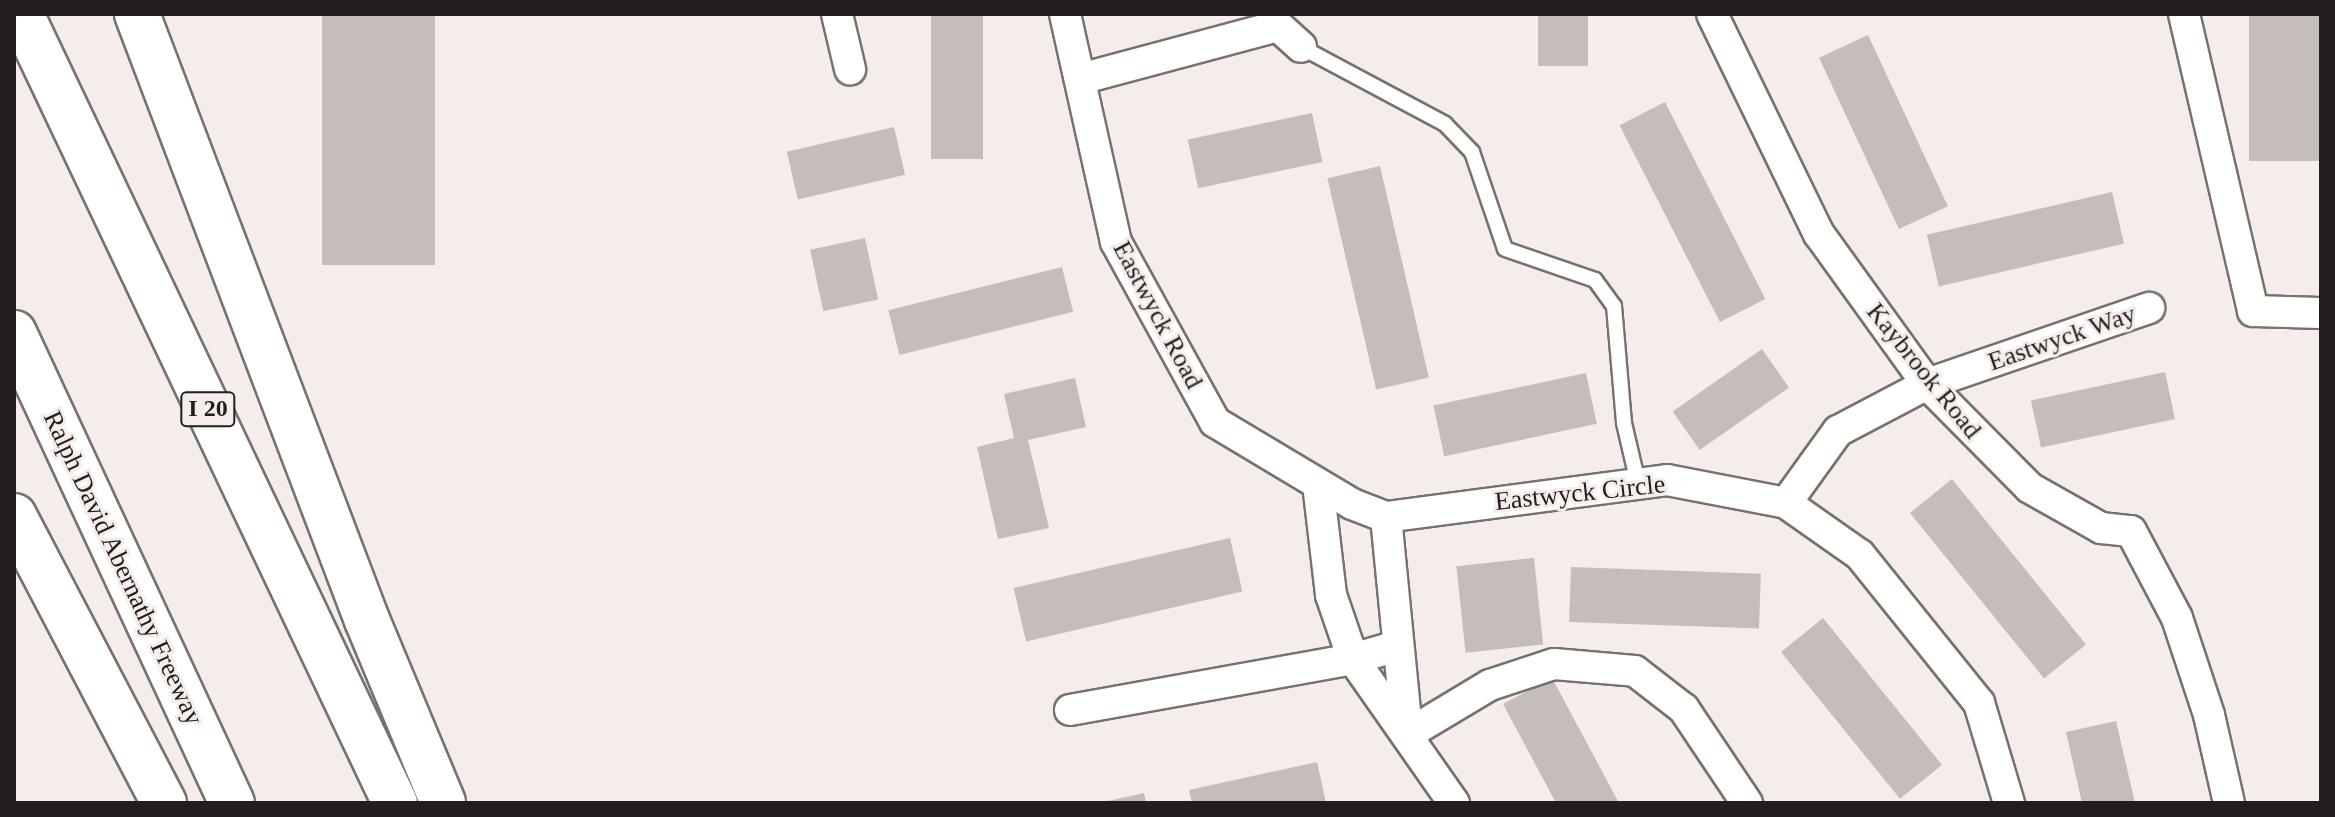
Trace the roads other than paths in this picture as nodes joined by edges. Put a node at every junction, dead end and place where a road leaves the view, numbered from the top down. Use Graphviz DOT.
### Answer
graph roads {
  1 [pos="21,14"];
  2 [pos="137,14"];
  3 [pos="837,14"];
  4 [pos="1065,14"];
  5 [pos="1712,14"];
  6 [pos="2184,14"];
  7 [pos="1301,47"];
  8 [pos="850,69"];
  9 [pos="1080,79"];
  10 [pos="2149,308"];
  11 [pos="2321,313"];
  12 [pos="14,333"];
  13 [pos="1927,384"];
  14 [pos="1638,483"];
  15 [pos="1318,484"];
  16 [pos="1786,503"];
  17 [pos="14,516"];
  18 [pos="1386,517"];
  19 [pos="1397,646"];
  20 [pos="1353,659"];
  21 [pos="1070,710"];
  22 [pos="1408,734"];
  23 [pos="164,803"];
  24 [pos="232,803"];
  25 [pos="395,803"];
  26 [pos="443,803"];
  27 [pos="1454,803"];
  28 [pos="1747,803"];
  29 [pos="2009,803"];
  30 [pos="2229,803"];
  1 -- 25 [label="highway, I 20"];
  2 -- 26 [label="highway"];
  3 -- 8 [label="street"];
  4 -- 9 [label="street, Eastwyck Road"];
  5 -- 13 [label="street, Kaybrook Road"];
  6 -- 11 [label="street"];
  7 -- 9 [label="street"];
  7 -- 14 [label="lane"];
  9 -- 15 [label="street, Eastwyck Road"];
  10 -- 13 [label="street, Eastwyck Way"];
  12 -- 24 [label="highway, Ralph David Abernathy Freeway"];
  13 -- 16 [label="street, Eastwyck Way"];
  13 -- 30 [label="street, Kaybrook Road"];
  14 -- 16 [label="street, Eastwyck Circle"];
  14 -- 18 [label="street, Eastwyck Circle"];
  15 -- 18 [label="street, Eastwyck Road"];
  15 -- 20 [label="street"];
  16 -- 29 [label="street, Eastwyck Circle"];
  17 -- 23 [label="highway"];
  18 -- 19 [label="street"];
  19 -- 20 [label="street"];
  19 -- 22 [label="street"];
  20 -- 21 [label="street"];
  20 -- 22 [label="street"];
  22 -- 27 [label="street"];
  22 -- 28 [label="street"];
}
